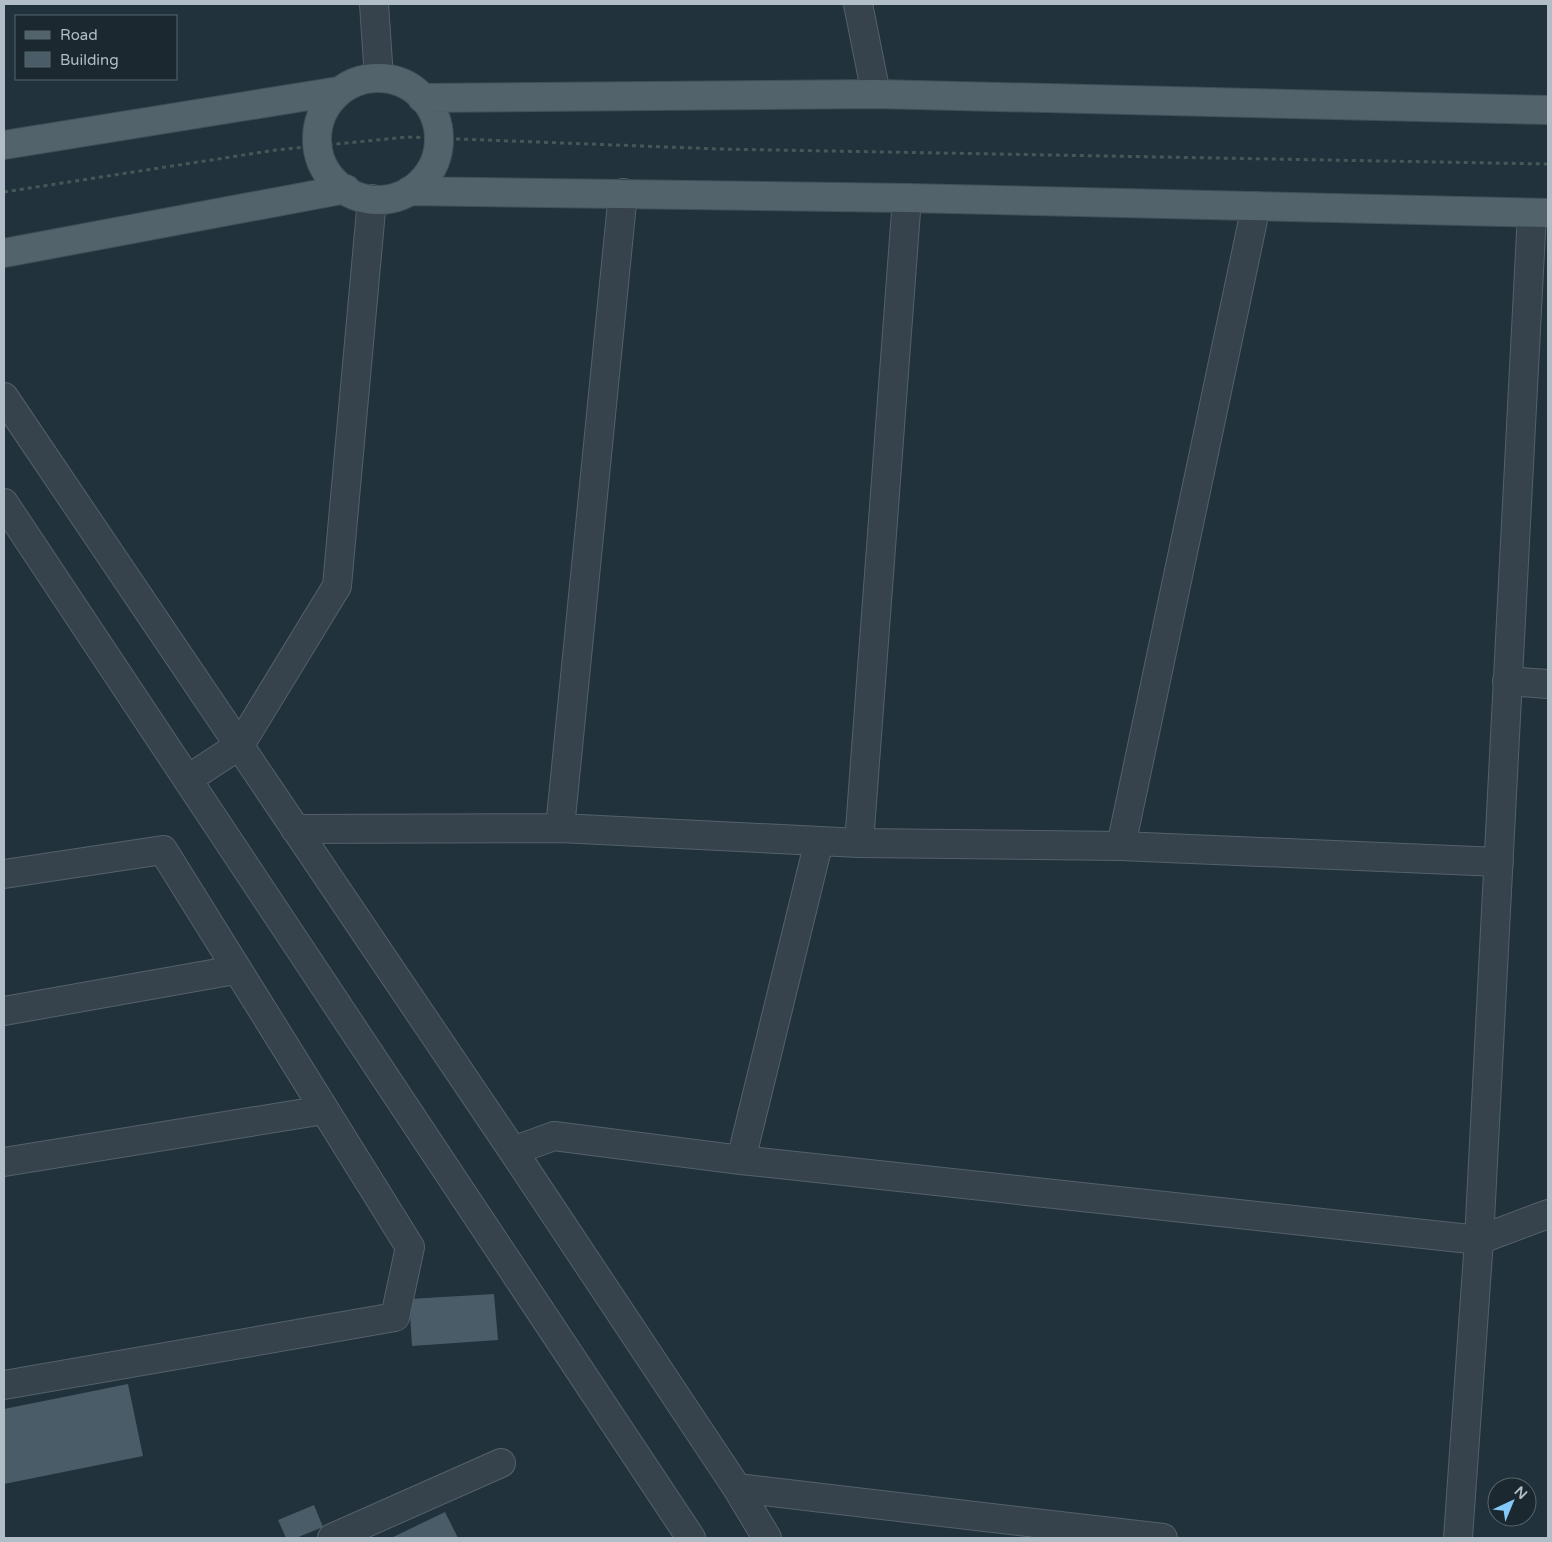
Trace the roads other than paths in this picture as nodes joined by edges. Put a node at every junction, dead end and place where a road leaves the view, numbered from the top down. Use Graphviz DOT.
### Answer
graph roads {
  1 [pos="374,4"];
  2 [pos="858,4"];
  3 [pos="379,78"];
  4 [pos="339,91"];
  5 [pos="876,94"];
  6 [pos="422,98"];
  7 [pos="1548,110"];
  8 [pos="4,145"];
  9 [pos="346,189"];
  10 [pos="409,191"];
  11 [pos="623,193"];
  12 [pos="907,198"];
  13 [pos="372,199"];
  14 [pos="1256,206"];
  15 [pos="1540,213"];
  16 [pos="4,253"];
  17 [pos="4,397"];
  18 [pos="4,502"];
  19 [pos="1507,681"];
  20 [pos="1548,684"];
  21 [pos="240,745"];
  22 [pos="188,780"];
  23 [pos="560,828"];
  24 [pos="295,829"];
  25 [pos="818,841"];
  26 [pos="859,843"];
  27 [pos="1121,846"];
  28 [pos="1499,862"];
  29 [pos="4,874"];
  30 [pos="236,970"];
  31 [pos="4,1011"];
  32 [pos="324,1110"];
  33 [pos="513,1151"];
  34 [pos="741,1160"];
  35 [pos="4,1162"];
  36 [pos="1548,1214"];
  37 [pos="1479,1240"];
  38 [pos="4,1385"];
  39 [pos="501,1463"];
  40 [pos="737,1488"];
  41 [pos="332,1538"];
  42 [pos="691,1538"];
  43 [pos="767,1538"];
  44 [pos="1163,1538"];
  45 [pos="1458,1538"];
  1 -- 3 [label="street"];
  2 -- 5 [label="street"];
  3 -- 4 [label="main road"];
  3 -- 6 [label="main road"];
  4 -- 8 [label="main road"];
  4 -- 9 [label="main road"];
  5 -- 6 [label="main road"];
  5 -- 7 [label="main road"];
  6 -- 10 [label="main road"];
  9 -- 13 [label="main road"];
  9 -- 16 [label="main road"];
  10 -- 11 [label="main road"];
  10 -- 13 [label="main road"];
  11 -- 12 [label="main road"];
  11 -- 23 [label="street"];
  12 -- 14 [label="main road"];
  12 -- 26 [label="street"];
  13 -- 21 [label="street"];
  14 -- 15 [label="main road"];
  14 -- 27 [label="street"];
  15 -- 19 [label="street"];
  17 -- 21 [label="street"];
  18 -- 22 [label="street"];
  19 -- 20 [label="street"];
  19 -- 28 [label="street"];
  21 -- 22 [label="street"];
  21 -- 24 [label="street"];
  22 -- 42 [label="street"];
  23 -- 24 [label="street"];
  23 -- 25 [label="street"];
  24 -- 33 [label="street"];
  25 -- 26 [label="street"];
  25 -- 34 [label="street"];
  26 -- 27 [label="street"];
  27 -- 28 [label="street"];
  28 -- 37 [label="street"];
  29 -- 30 [label="street"];
  30 -- 31 [label="street"];
  30 -- 32 [label="street"];
  32 -- 35 [label="street"];
  32 -- 38 [label="street"];
  33 -- 34 [label="street"];
  33 -- 40 [label="street"];
  34 -- 37 [label="street"];
  36 -- 37 [label="street"];
  37 -- 45 [label="street"];
  39 -- 41 [label="street"];
  40 -- 43 [label="street"];
  40 -- 44 [label="street"];
}
